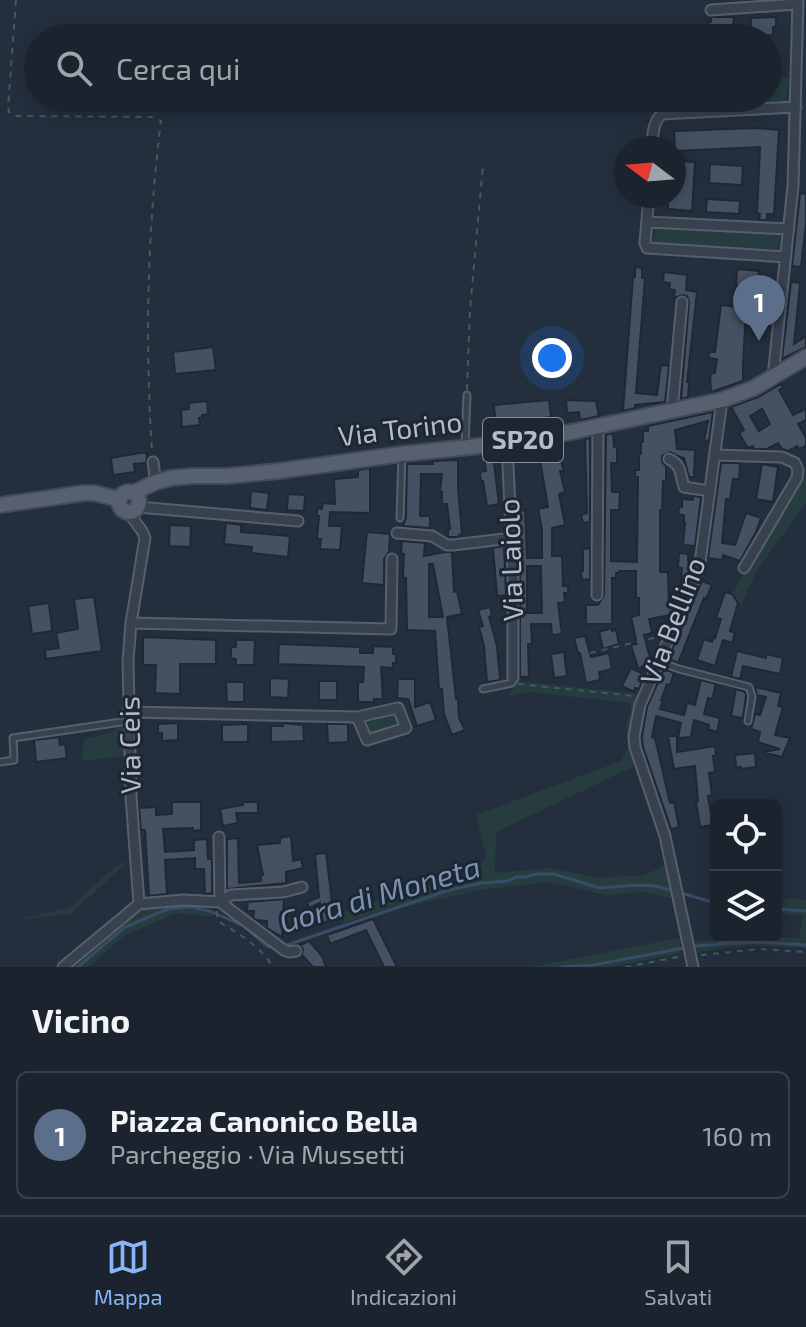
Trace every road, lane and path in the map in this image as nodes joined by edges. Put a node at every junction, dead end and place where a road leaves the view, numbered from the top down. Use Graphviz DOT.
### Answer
graph roads {
  1 [pos="16,0"];
  2 [pos="798,2"];
  3 [pos="711,10"];
  4 [pos="801,83"];
  5 [pos="801,107"];
  6 [pos="702,112"];
  7 [pos="654,136"];
  8 [pos="483,165"];
  9 [pos="648,208"];
  10 [pos="647,222"];
  11 [pos="789,229"];
  12 [pos="786,257"];
  13 [pos="682,302"];
  14 [pos="806,357"];
  15 [pos="773,377"];
  16 [pos="467,395"];
  17 [pos="722,400"];
  18 [pos="672,411"];
  19 [pos="598,426"];
  20 [pos="507,443"];
  21 [pos="465,447"];
  22 [pos="402,454"];
  23 [pos="715,455"];
  24 [pos="669,459"];
  25 [pos="153,462"];
  26 [pos="156,484"];
  27 [pos="710,491"];
  28 [pos="135,503"];
  29 [pos="0,505"];
  30 [pos="400,518"];
  31 [pos="298,521"];
  32 [pos="397,533"];
  33 [pos="512,538"];
  34 [pos="392,559"];
  35 [pos="744,568"];
  36 [pos="597,595"];
  37 [pos="131,623"];
  38 [pos="671,633"];
  39 [pos="590,653"];
  40 [pos="659,662"];
  41 [pos="513,681"];
  42 [pos="483,689"];
  43 [pos="644,697"];
  44 [pos="129,716"];
  45 [pos="357,717"];
  46 [pos="748,721"];
  47 [pos="0,762"];
  48 [pos="219,837"];
  49 [pos="302,887"];
  50 [pos="139,904"];
  51 [pos="218,907"];
  52 [pos="296,951"];
  53 [pos="806,952"];
  54 [pos="690,955"];
  55 [pos="63,967"];
  56 [pos="273,967"];
  57 [pos="625,967"];
  58 [pos="693,967"];
  1 -- 25 [label="path"];
  2 -- 3 [label="street"];
  2 -- 4 [label="street"];
  4 -- 5 [label="street"];
  5 -- 11 [label="street"];
  6 -- 7 [label="street"];
  8 -- 16 [label="path"];
  9 -- 10 [label="street"];
  10 -- 11 [label="street"];
  10 -- 12 [label="street"];
  11 -- 12 [label="street"];
  12 -- 15 [label="street"];
  13 -- 18 [label="street"];
  14 -- 15 [label="main road, Via Torino / SP20"];
  15 -- 17 [label="main road, Via Torino / SP20"];
  16 -- 21 [label="lane"];
  17 -- 18 [label="main road, Via Torino / SP20"];
  17 -- 23 [label="street, Via Bellino"];
  18 -- 19 [label="main road, Via Torino / SP20"];
  19 -- 20 [label="main road, Via Torino / SP20"];
  19 -- 36 [label="street"];
  20 -- 21 [label="main road, Via Torino / SP20"];
  20 -- 33 [label="street, Via Laiolo"];
  21 -- 22 [label="main road, Via Torino / SP20"];
  22 -- 26 [label="main road, Via Torino / SP20"];
  22 -- 30 [label="lane"];
  23 -- 27 [label="street, Via Bellino"];
  23 -- 35 [label="street"];
  24 -- 27 [label="street"];
  25 -- 26 [label="street"];
  26 -- 28 [label="main road"];
  27 -- 38 [label="street, Via Bellino"];
  28 -- 29 [label="main road"];
  28 -- 31 [label="street"];
  28 -- 37 [label="street, Via Ceis"];
  32 -- 33 [label="street"];
  33 -- 41 [label="street, Via Laiolo"];
  34 -- 37 [label="street"];
  37 -- 44 [label="street, Via Ceis"];
  38 -- 39 [label="path"];
  38 -- 40 [label="street, Via Bellino"];
  40 -- 43 [label="street, Via Bellino"];
  40 -- 46 [label="lane"];
  41 -- 42 [label="lane"];
  41 -- 43 [label="path"];
  43 -- 54 [label="street, Via Bellino"];
  44 -- 45 [label="street"];
  44 -- 47 [label="lane"];
  44 -- 50 [label="street, Via Ceis"];
  45 -- 45 [label="street"];
  48 -- 51 [label="street"];
  49 -- 51 [label="street"];
  50 -- 51 [label="street"];
  50 -- 55 [label="street"];
  51 -- 52 [label="street"];
  51 -- 56 [label="path"];
  53 -- 54 [label="path"];
  54 -- 57 [label="path"];
  54 -- 58 [label="street, Via Bellino"];
}
